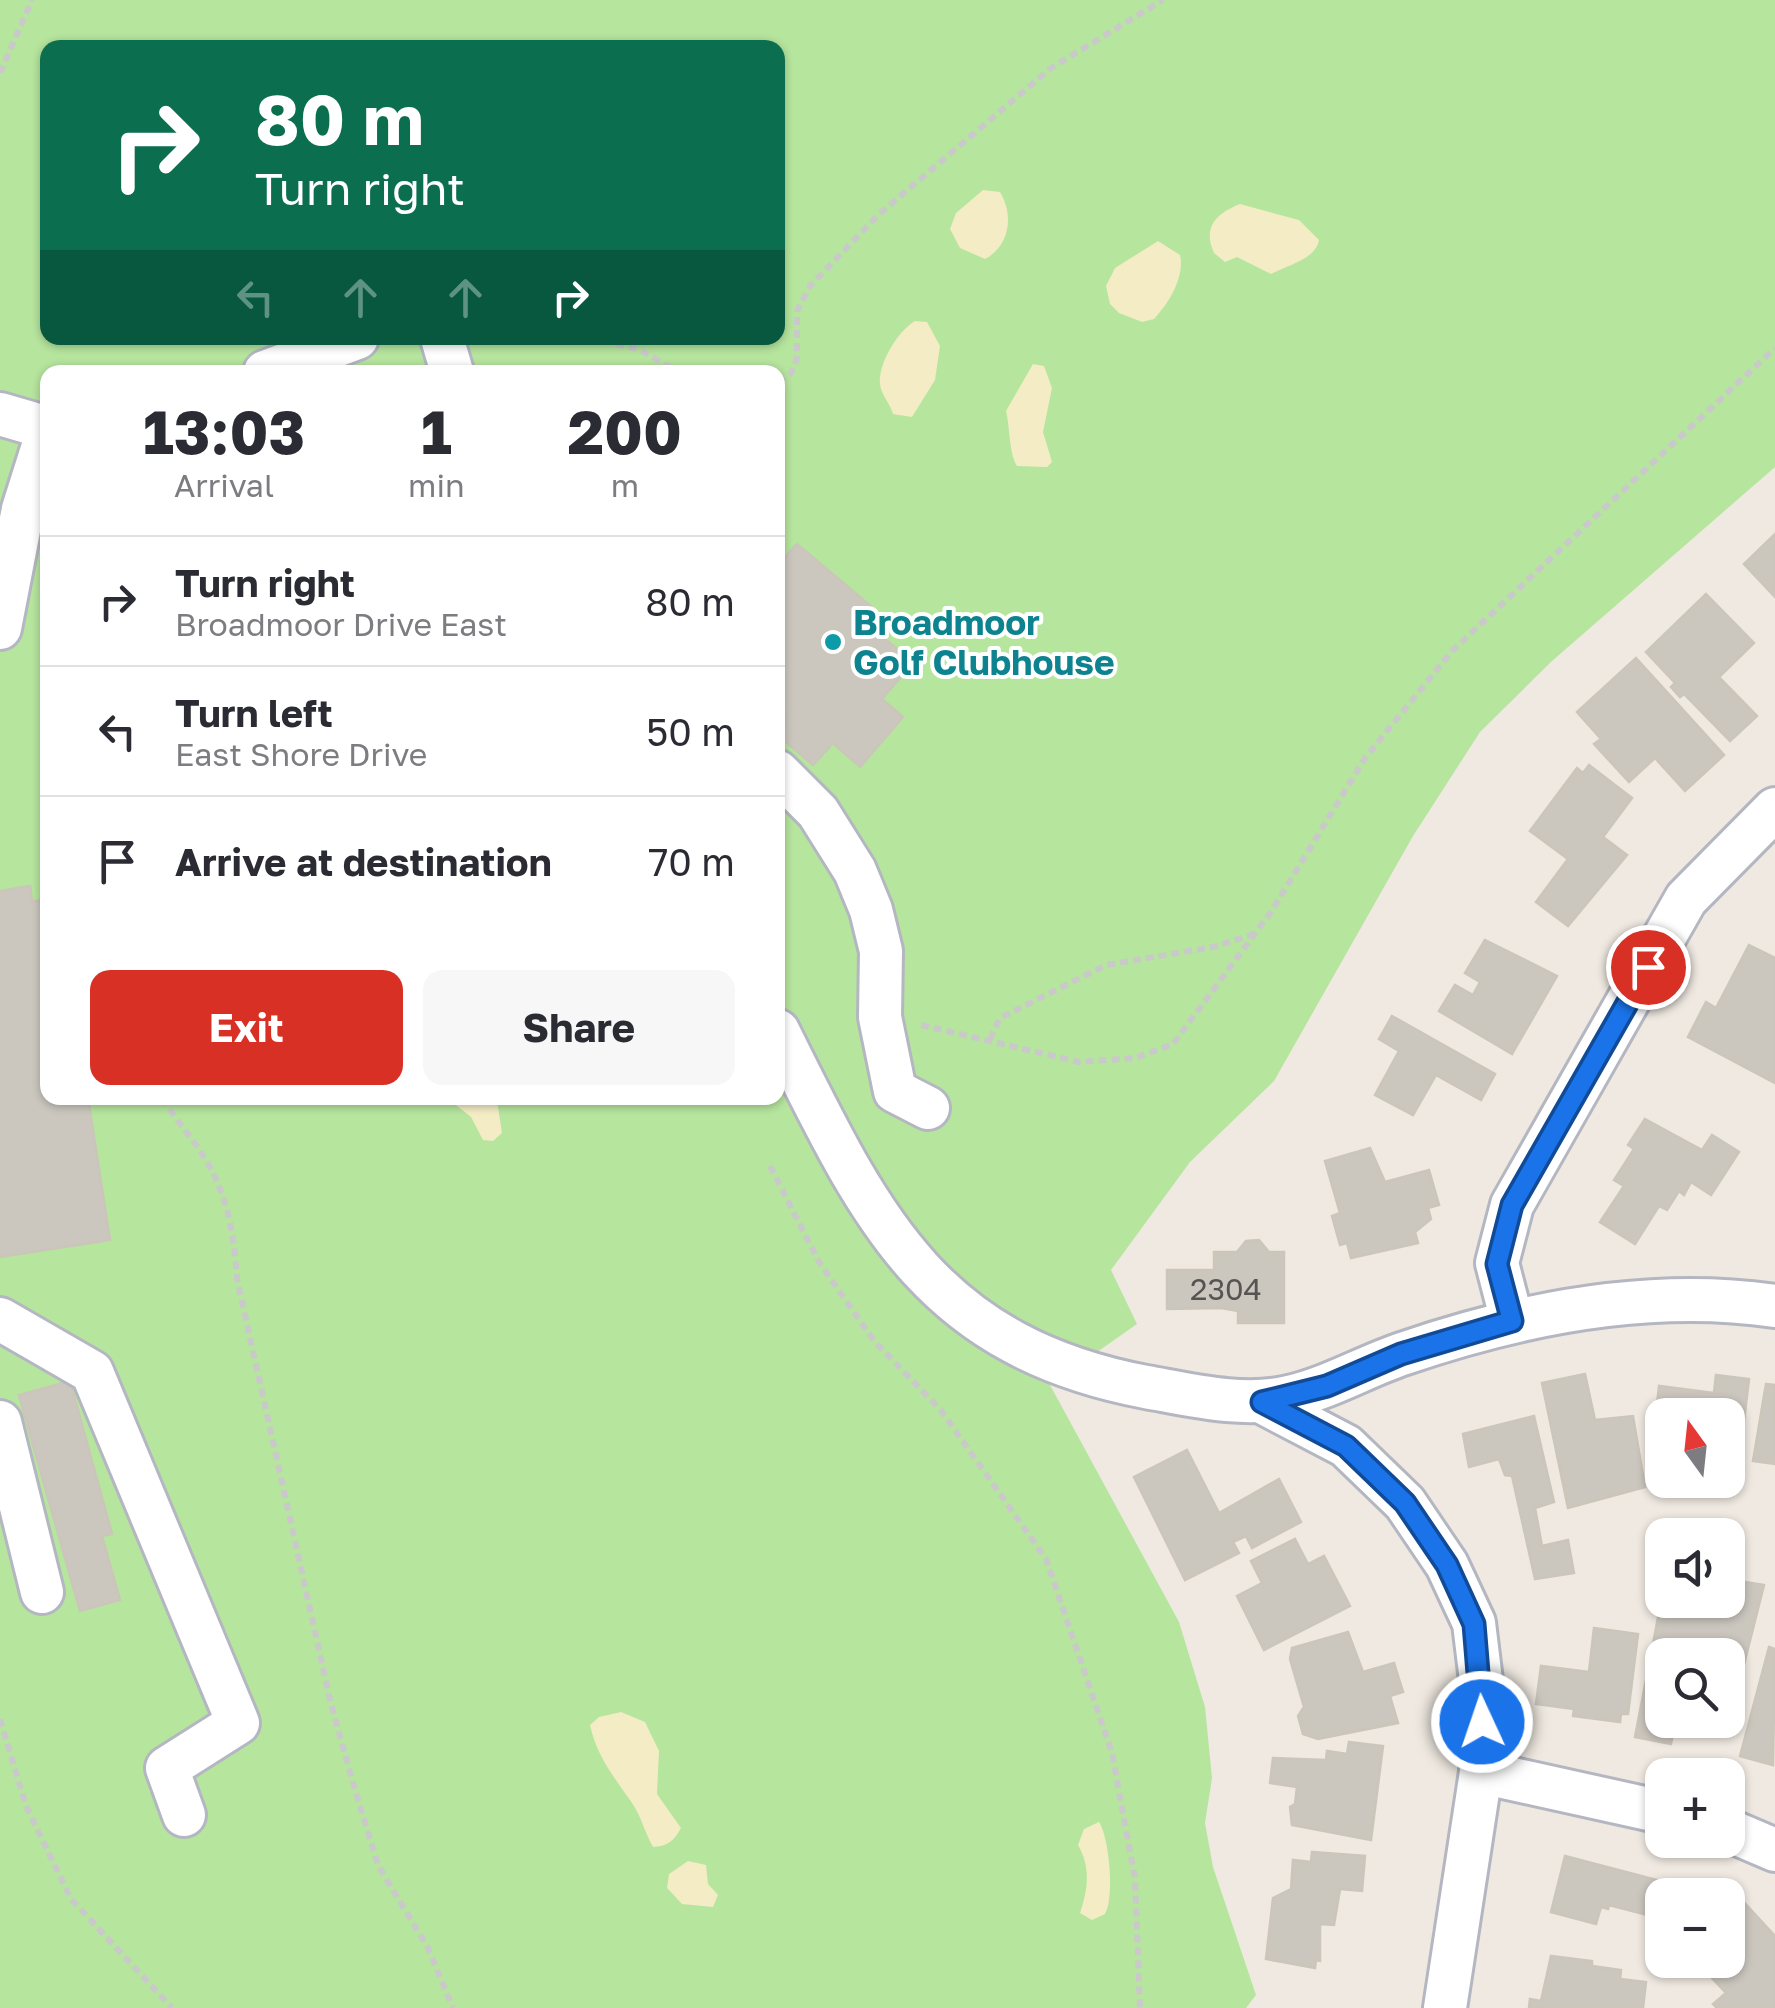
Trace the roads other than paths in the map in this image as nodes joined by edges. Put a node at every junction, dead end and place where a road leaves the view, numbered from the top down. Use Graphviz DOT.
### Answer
graph roads {
  1 [pos="339,345"];
  2 [pos="283,365"];
  3 [pos="0,414"];
  4 [pos="40,426"];
  5 [pos="40,455"];
  6 [pos="0,628"];
  7 [pos="785,779"];
  8 [pos="1775,809"];
  9 [pos="785,1046"];
  10 [pos="928,1108"];
  11 [pos="1775,1306"];
  12 [pos="0,1320"];
  13 [pos="1512,1321"];
  14 [pos="1262,1402"];
  15 [pos="0,1422"];
  16 [pos="42,1592"];
  17 [pos="1482,1772"];
  18 [pos="1645,1808"];
  19 [pos="184,1815"];
  20 [pos="1745,1837"];
  21 [pos="1775,1850"];
  22 [pos="1445,2008"];
  1 -- 2 [label="street"];
  3 -- 4 [label="street"];
  5 -- 6 [label="street"];
  7 -- 10 [label="street"];
  8 -- 13 [label="street"];
  9 -- 14 [label="street"];
  11 -- 13 [label="street"];
  12 -- 19 [label="street"];
  13 -- 14 [label="street"];
  14 -- 17 [label="street"];
  15 -- 16 [label="street"];
  17 -- 18 [label="street"];
  17 -- 22 [label="street"];
  20 -- 21 [label="street"];
}
